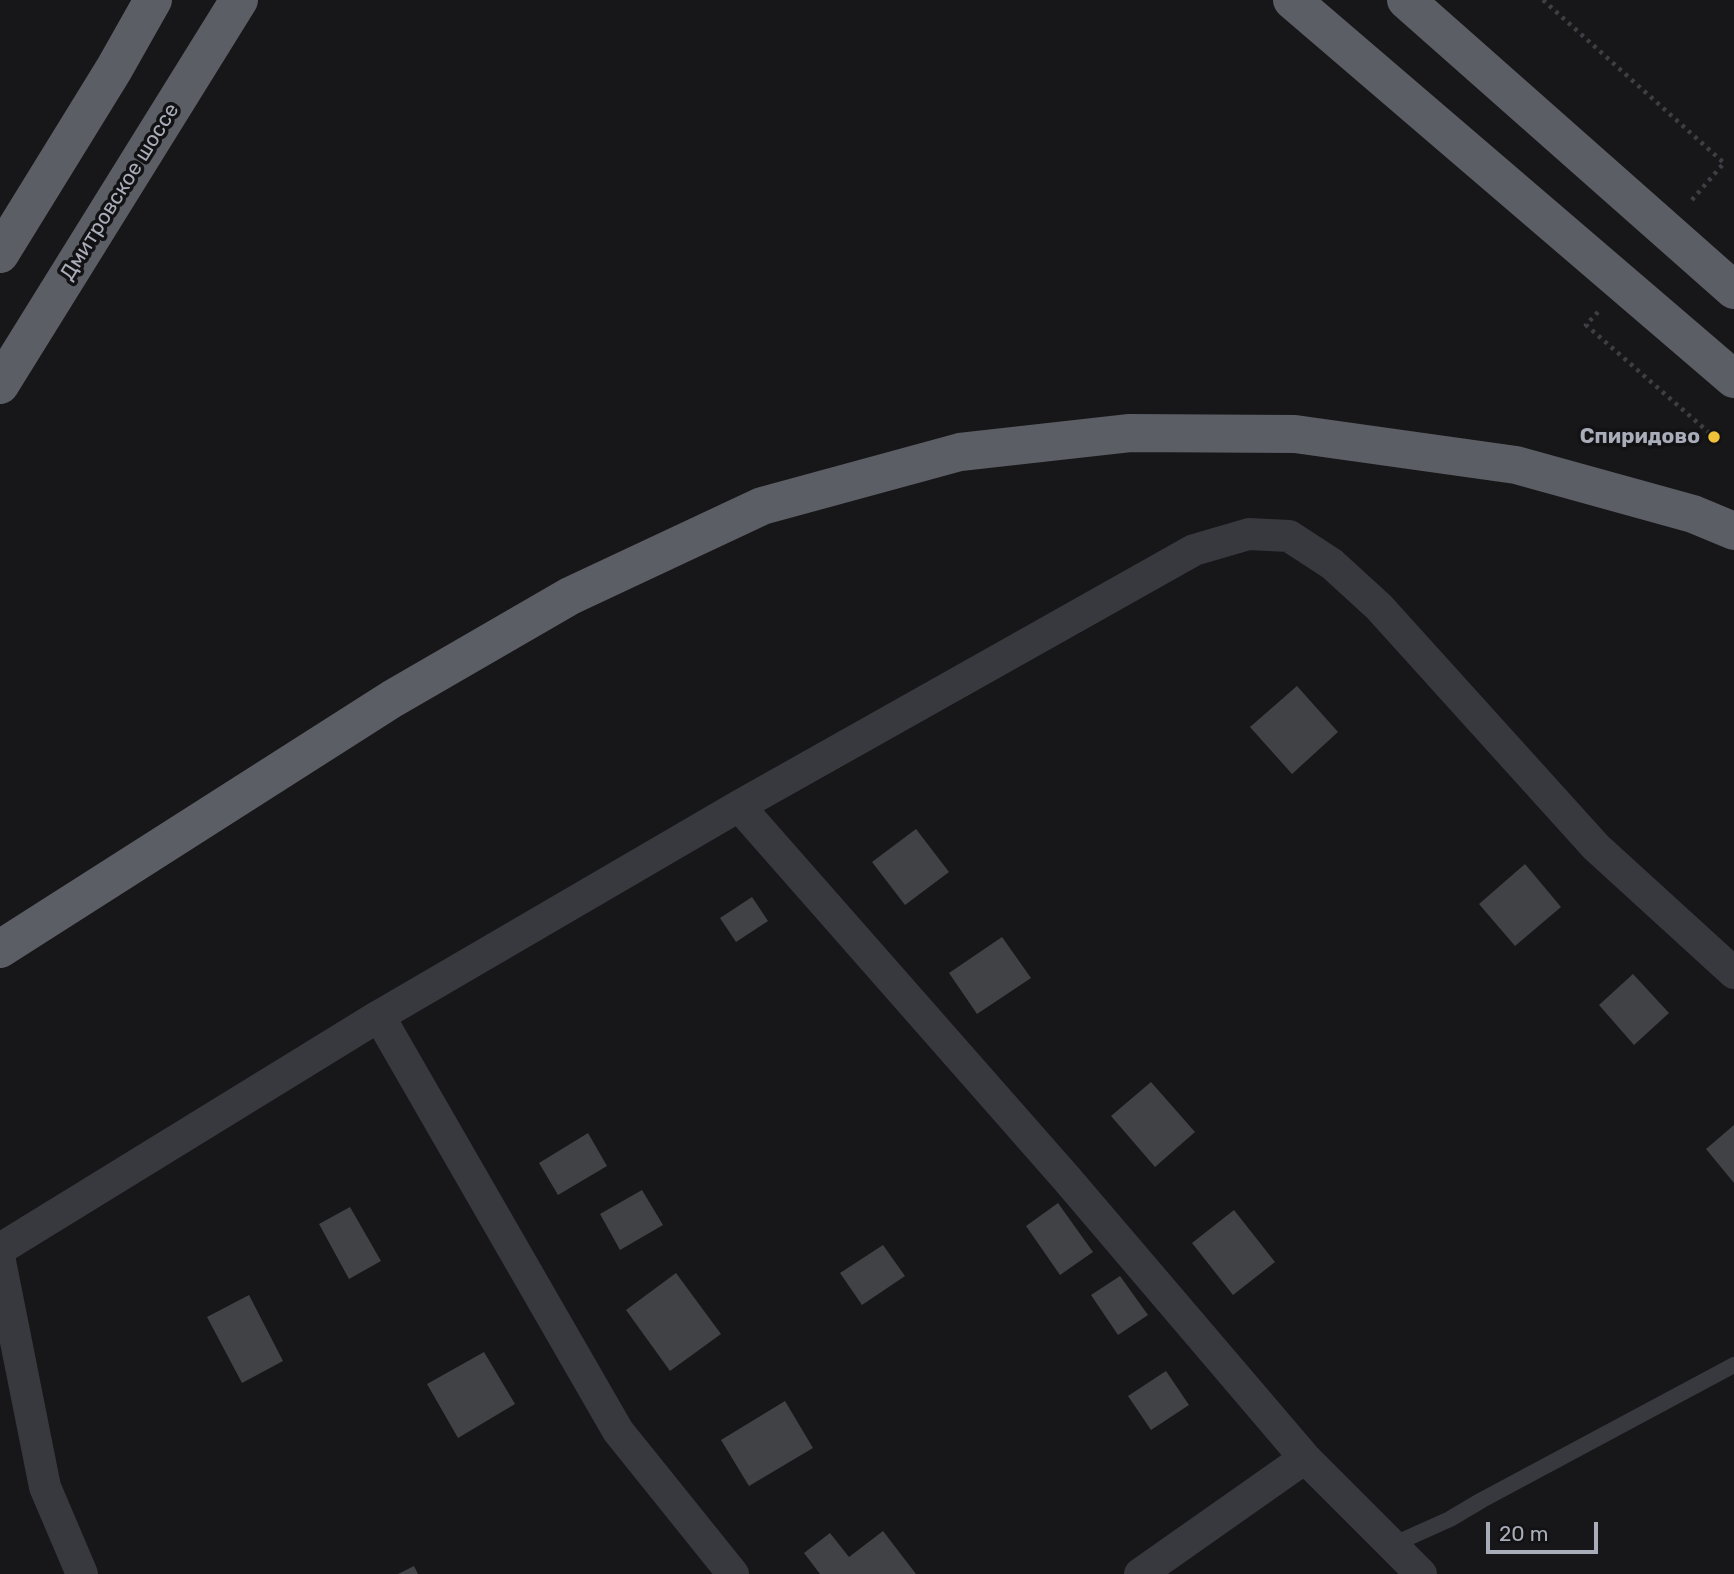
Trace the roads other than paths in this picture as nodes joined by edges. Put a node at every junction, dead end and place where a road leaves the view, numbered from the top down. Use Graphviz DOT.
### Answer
graph roads {
  1 [pos="153,0"];
  2 [pos="239,0"];
  3 [pos="1292,0"];
  4 [pos="1406,0"];
  5 [pos="0,254"];
  6 [pos="1734,290"];
  7 [pos="1734,379"];
  8 [pos="0,385"];
  9 [pos="1734,531"];
  10 [pos="739,806"];
  11 [pos="0,949"];
  12 [pos="1734,973"];
  13 [pos="379,1016"];
  14 [pos="0,1249"];
  15 [pos="0,1261"];
  16 [pos="1734,1365"];
  17 [pos="1305,1458"];
  18 [pos="1392,1545"];
  19 [pos="82,1574"];
  20 [pos="733,1574"];
  21 [pos="1140,1574"];
  22 [pos="1421,1574"];
  1 -- 5 [label="highway"];
  2 -- 8 [label="highway, Дмитровское шоссе"];
  3 -- 7 [label="highway"];
  4 -- 6 [label="highway"];
  9 -- 11 [label="highway"];
  10 -- 12 [label="street"];
  10 -- 13 [label="street"];
  10 -- 17 [label="street"];
  13 -- 14 [label="street"];
  13 -- 20 [label="street"];
  15 -- 19 [label="street"];
  16 -- 18 [label="lane"];
  17 -- 18 [label="street"];
  17 -- 21 [label="street"];
  18 -- 22 [label="street"];
}
